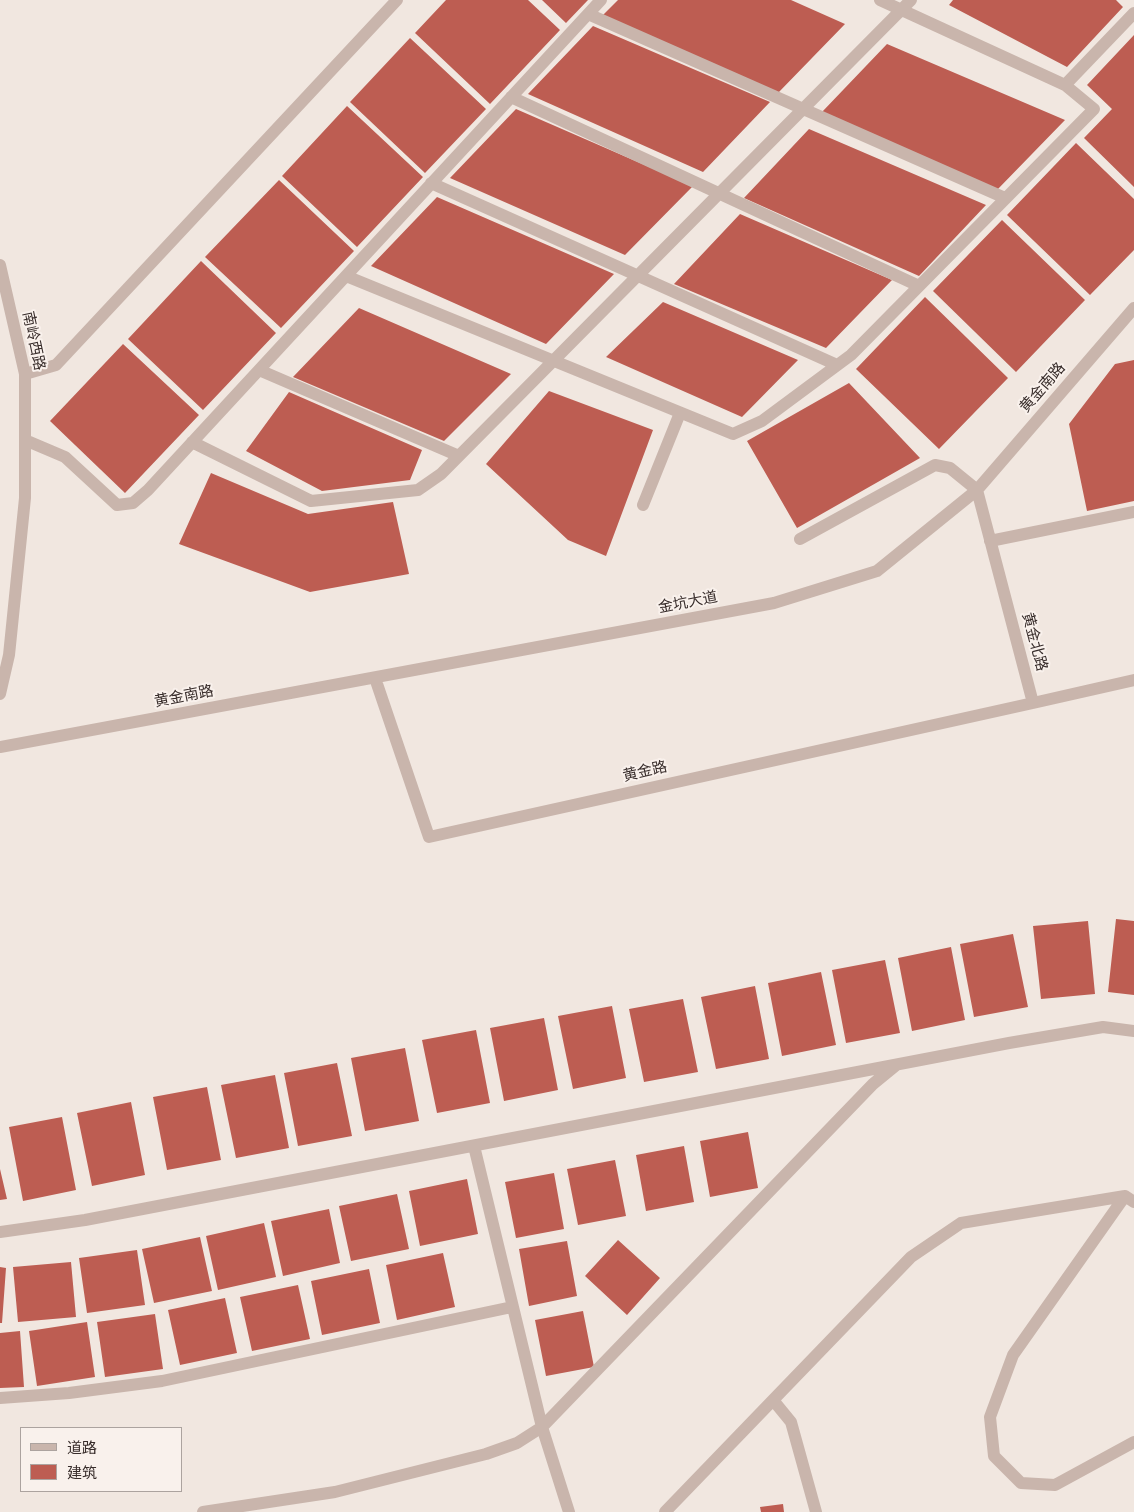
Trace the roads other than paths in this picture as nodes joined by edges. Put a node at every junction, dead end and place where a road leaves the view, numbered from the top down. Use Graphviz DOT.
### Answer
graph roads {
  1 [pos="397,0"];
  2 [pos="600,0"];
  3 [pos="880,0"];
  4 [pos="911,0"];
  5 [pos="901,10"];
  6 [pos="1134,13"];
  7 [pos="588,14"];
  8 [pos="1065,84"];
  9 [pos="511,97"];
  10 [pos="802,109"];
  11 [pos="431,183"];
  12 [pos="719,193"];
  13 [pos="1005,198"];
  14 [pos="0,265"];
  15 [pos="637,275"];
  16 [pos="346,276"];
  17 [pos="919,286"];
  18 [pos="1134,308"];
  19 [pos="553,361"];
  20 [pos="837,366"];
  21 [pos="259,370"];
  22 [pos="25,374"];
  23 [pos="680,413"];
  24 [pos="25,440"];
  25 [pos="192,442"];
  26 [pos="459,456"];
  27 [pos="977,490"];
  28 [pos="643,505"];
  29 [pos="1134,512"];
  30 [pos="800,539"];
  31 [pos="990,541"];
  32 [pos="375,678"];
  33 [pos="1134,680"];
  34 [pos="0,694"];
  35 [pos="1032,703"];
  36 [pos="0,747"];
  37 [pos="1134,1031"];
  38 [pos="898,1064"];
  39 [pos="474,1146"];
  40 [pos="1129,1199"];
  41 [pos="0,1232"];
  42 [pos="512,1307"];
  43 [pos="0,1398"];
  44 [pos="773,1400"];
  45 [pos="542,1427"];
  46 [pos="1134,1442"];
  47 [pos="202,1512"];
  48 [pos="569,1512"];
  49 [pos="664,1512"];
  50 [pos="816,1512"];
  1 -- 22 [label="street"];
  2 -- 7 [label="street"];
  3 -- 5 [label="street"];
  4 -- 5 [label="street"];
  5 -- 8 [label="street"];
  5 -- 10 [label="street"];
  6 -- 8 [label="street"];
  7 -- 9 [label="street"];
  7 -- 10 [label="street"];
  8 -- 13 [label="street"];
  9 -- 11 [label="street"];
  9 -- 12 [label="street"];
  10 -- 12 [label="street"];
  10 -- 13 [label="street"];
  11 -- 15 [label="street"];
  11 -- 16 [label="street"];
  12 -- 15 [label="street"];
  12 -- 17 [label="street"];
  13 -- 17 [label="street"];
  14 -- 22 [label="street, 南岭西路"];
  15 -- 19 [label="street"];
  15 -- 20 [label="street"];
  16 -- 19 [label="street"];
  16 -- 21 [label="street"];
  17 -- 20 [label="street"];
  18 -- 27 [label="street, 黄金南路"];
  19 -- 23 [label="street"];
  19 -- 26 [label="street"];
  20 -- 23 [label="street"];
  21 -- 25 [label="street"];
  21 -- 26 [label="street"];
  22 -- 24 [label="street, 南岭西路"];
  23 -- 28 [label="street"];
  24 -- 25 [label="street"];
  24 -- 34 [label="street, 南岭西路"];
  25 -- 26 [label="street"];
  27 -- 30 [label="street"];
  27 -- 31 [label="street, 黄金北路"];
  27 -- 32 [label="street, 金坑大道"];
  29 -- 31 [label="street"];
  31 -- 35 [label="street, 黄金北路"];
  32 -- 35 [label="street, 黄金路"];
  32 -- 36 [label="street, 黄金南路"];
  33 -- 35 [label="street"];
  37 -- 38 [label="street"];
  38 -- 39 [label="street"];
  38 -- 45 [label="street"];
  39 -- 41 [label="street"];
  39 -- 42 [label="street"];
  40 -- 44 [label="street"];
  40 -- 46 [label="street"];
  42 -- 43 [label="street"];
  42 -- 45 [label="street"];
  44 -- 49 [label="street"];
  44 -- 50 [label="street"];
  45 -- 47 [label="street"];
  45 -- 48 [label="street"];
}
